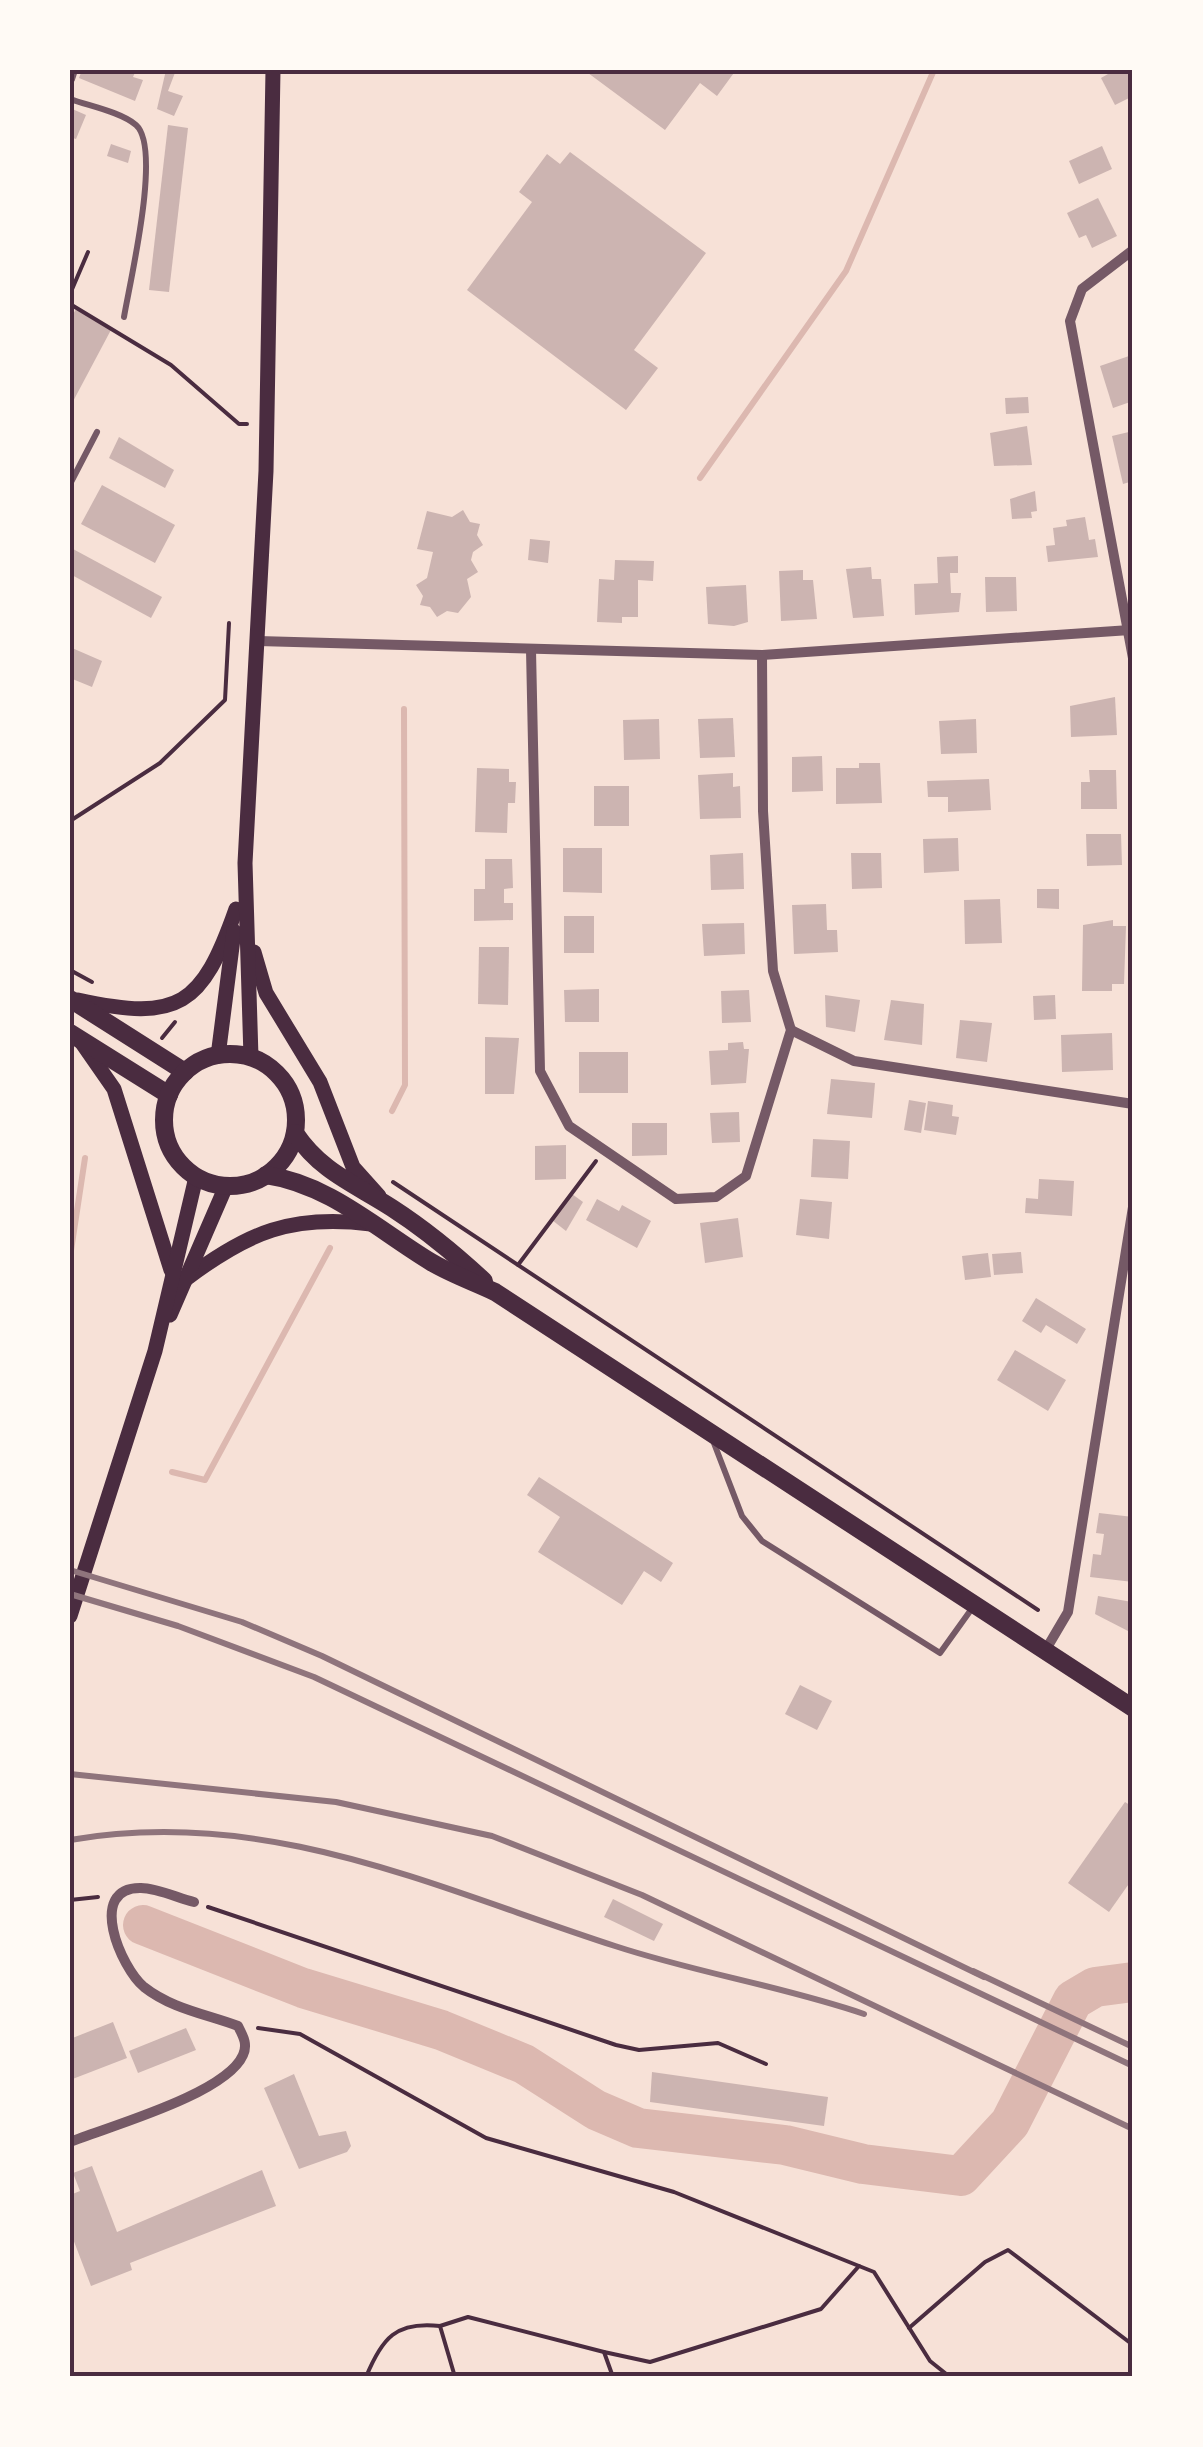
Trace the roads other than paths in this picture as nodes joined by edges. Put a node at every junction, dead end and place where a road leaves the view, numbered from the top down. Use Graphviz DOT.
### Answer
graph roads {
  1 [pos="74,70"];
  2 [pos="273,70"];
  3 [pos="70,79"];
  4 [pos="70,100"];
  5 [pos="1133,250"];
  6 [pos="124,317"];
  7 [pos="97,432"];
  8 [pos="70,484"];
  9 [pos="1130,630"];
  10 [pos="258,640"];
  11 [pos="530,650"];
  12 [pos="762,655"];
  13 [pos="1133,658"];
  14 [pos="245,863"];
  15 [pos="236,909"];
  16 [pos="249,928"];
  17 [pos="70,999"];
  18 [pos="790,1030"];
  19 [pos="74,1035"];
  20 [pos="218,1056"];
  21 [pos="252,1057"];
  22 [pos="185,1072"];
  23 [pos="170,1095"];
  24 [pos="1133,1104"];
  25 [pos="295,1134"];
  26 [pos="266,1175"];
  27 [pos="196,1178"];
  28 [pos="226,1186"];
  29 [pos="386,1204"];
  30 [pos="1133,1207"];
  31 [pos="373,1224"];
  32 [pos="179,1277"];
  33 [pos="495,1292"];
  34 [pos="710,1432"];
  35 [pos="974,1604"];
  36 [pos="70,1616"];
  37 [pos="1045,1651"];
  38 [pos="1133,1708"];
  39 [pos="194,1902"];
  40 [pos="70,2142"];
  1 -- 3 [label="street"];
  2 -- 10 [label="main road"];
  4 -- 6 [label="lane"];
  5 -- 9 [label="street"];
  7 -- 8 [label="lane"];
  9 -- 12 [label="street"];
  9 -- 13 [label="street"];
  10 -- 11 [label="street"];
  10 -- 14 [label="main road"];
  11 -- 12 [label="street"];
  11 -- 18 [label="street"];
  12 -- 18 [label="street"];
  14 -- 15 [label="main road"];
  14 -- 16 [label="main road"];
  15 -- 17 [label="main road"];
  15 -- 20 [label="main road"];
  16 -- 21 [label="main road"];
  16 -- 29 [label="main road"];
  17 -- 22 [label="main road"];
  18 -- 24 [label="street"];
  19 -- 23 [label="main road"];
  19 -- 32 [label="main road"];
  20 -- 21 [label="main road"];
  20 -- 22 [label="main road"];
  21 -- 25 [label="main road"];
  22 -- 23 [label="main road"];
  23 -- 27 [label="main road"];
  25 -- 26 [label="main road"];
  25 -- 29 [label="main road"];
  26 -- 28 [label="main road"];
  26 -- 31 [label="main road"];
  27 -- 28 [label="main road"];
  27 -- 32 [label="main road"];
  28 -- 32 [label="main road"];
  29 -- 33 [label="main road"];
  30 -- 37 [label="street"];
  31 -- 32 [label="main road"];
  31 -- 33 [label="main road"];
  32 -- 36 [label="main road"];
  33 -- 34 [label="main road"];
  34 -- 35 [label="main road"];
  34 -- 35 [label="lane"];
  35 -- 37 [label="main road"];
  37 -- 38 [label="main road"];
  39 -- 40 [label="street"];
}
